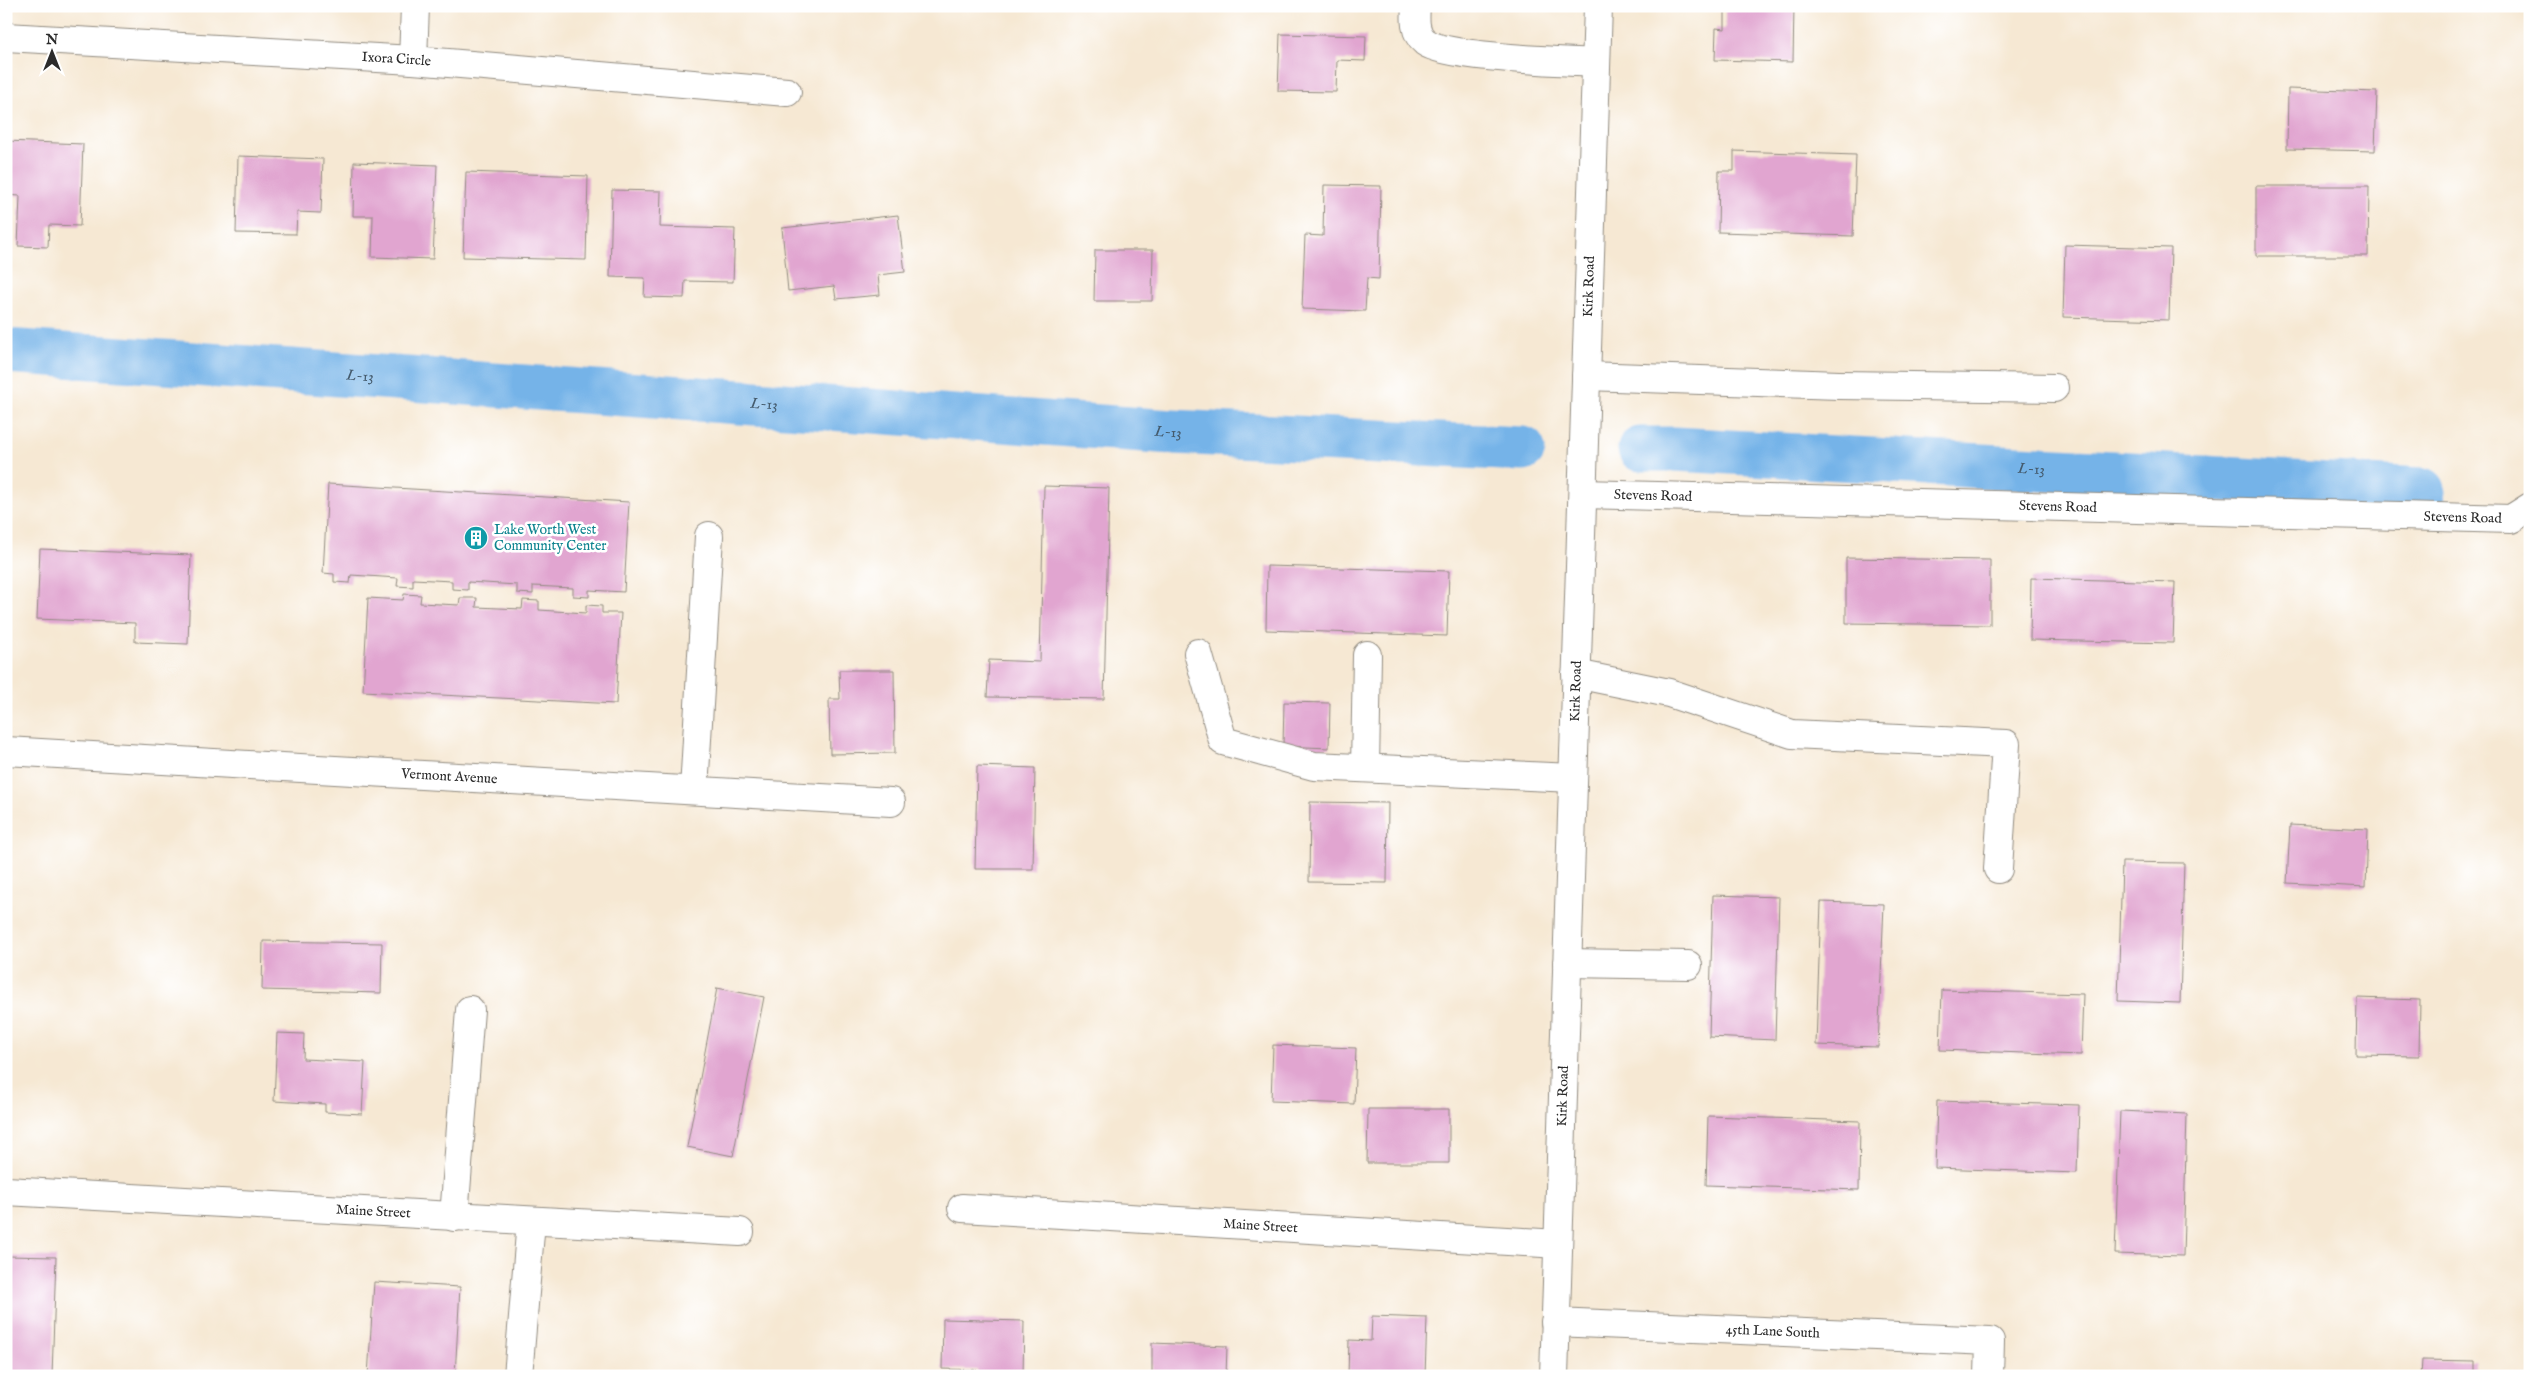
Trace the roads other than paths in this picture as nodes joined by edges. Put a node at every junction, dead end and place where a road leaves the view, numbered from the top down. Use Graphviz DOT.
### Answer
graph roads {
  1 [pos="415,6"];
  2 [pos="1416,6"];
  3 [pos="1598,6"];
  4 [pos="6,37"];
  5 [pos="413,60"];
  6 [pos="1596,63"];
  7 [pos="787,92"];
  8 [pos="1586,376"];
  9 [pos="2054,388"];
  10 [pos="1583,494"];
  11 [pos="2530,506"];
  12 [pos="709,536"];
  13 [pos="1198,653"];
  14 [pos="1367,655"];
  15 [pos="1576,674"];
  16 [pos="6,751"];
  17 [pos="1365,768"];
  18 [pos="1573,778"];
  19 [pos="694,790"];
  20 [pos="891,802"];
  21 [pos="1998,869"];
  22 [pos="1567,963"];
  23 [pos="1688,965"];
  24 [pos="470,1010"];
  25 [pos="6,1190"];
  26 [pos="962,1208"];
  27 [pos="454,1217"];
  28 [pos="531,1221"];
  29 [pos="740,1232"];
  30 [pos="1558,1244"];
  31 [pos="1555,1322"];
  32 [pos="518,1376"];
  33 [pos="1554,1376"];
  34 [pos="1989,1376"];
  1 -- 5 [label="street"];
  2 -- 6 [label="street"];
  3 -- 6 [label="street, Kirk Road"];
  4 -- 5 [label="street, Ixora Circle"];
  5 -- 7 [label="street, Ixora Circle"];
  6 -- 8 [label="street, Kirk Road"];
  8 -- 9 [label="street"];
  8 -- 10 [label="street, Kirk Road"];
  10 -- 11 [label="street, Stevens Road"];
  10 -- 15 [label="street, Kirk Road"];
  12 -- 19 [label="street"];
  13 -- 17 [label="street"];
  14 -- 17 [label="street"];
  15 -- 18 [label="street, Kirk Road"];
  15 -- 21 [label="street"];
  16 -- 19 [label="street, Vermont Avenue"];
  17 -- 18 [label="street"];
  18 -- 22 [label="street, Kirk Road"];
  19 -- 20 [label="street, Vermont Avenue"];
  22 -- 23 [label="street"];
  22 -- 30 [label="street, Kirk Road"];
  24 -- 27 [label="street"];
  25 -- 27 [label="street, Maine Street"];
  26 -- 30 [label="street, Maine Street"];
  27 -- 28 [label="street, Maine Street"];
  28 -- 29 [label="street, Maine Street"];
  28 -- 32 [label="street"];
  30 -- 31 [label="street, Kirk Road"];
  31 -- 33 [label="street, Kirk Road"];
  31 -- 34 [label="street, 45th Lane South"];
}
